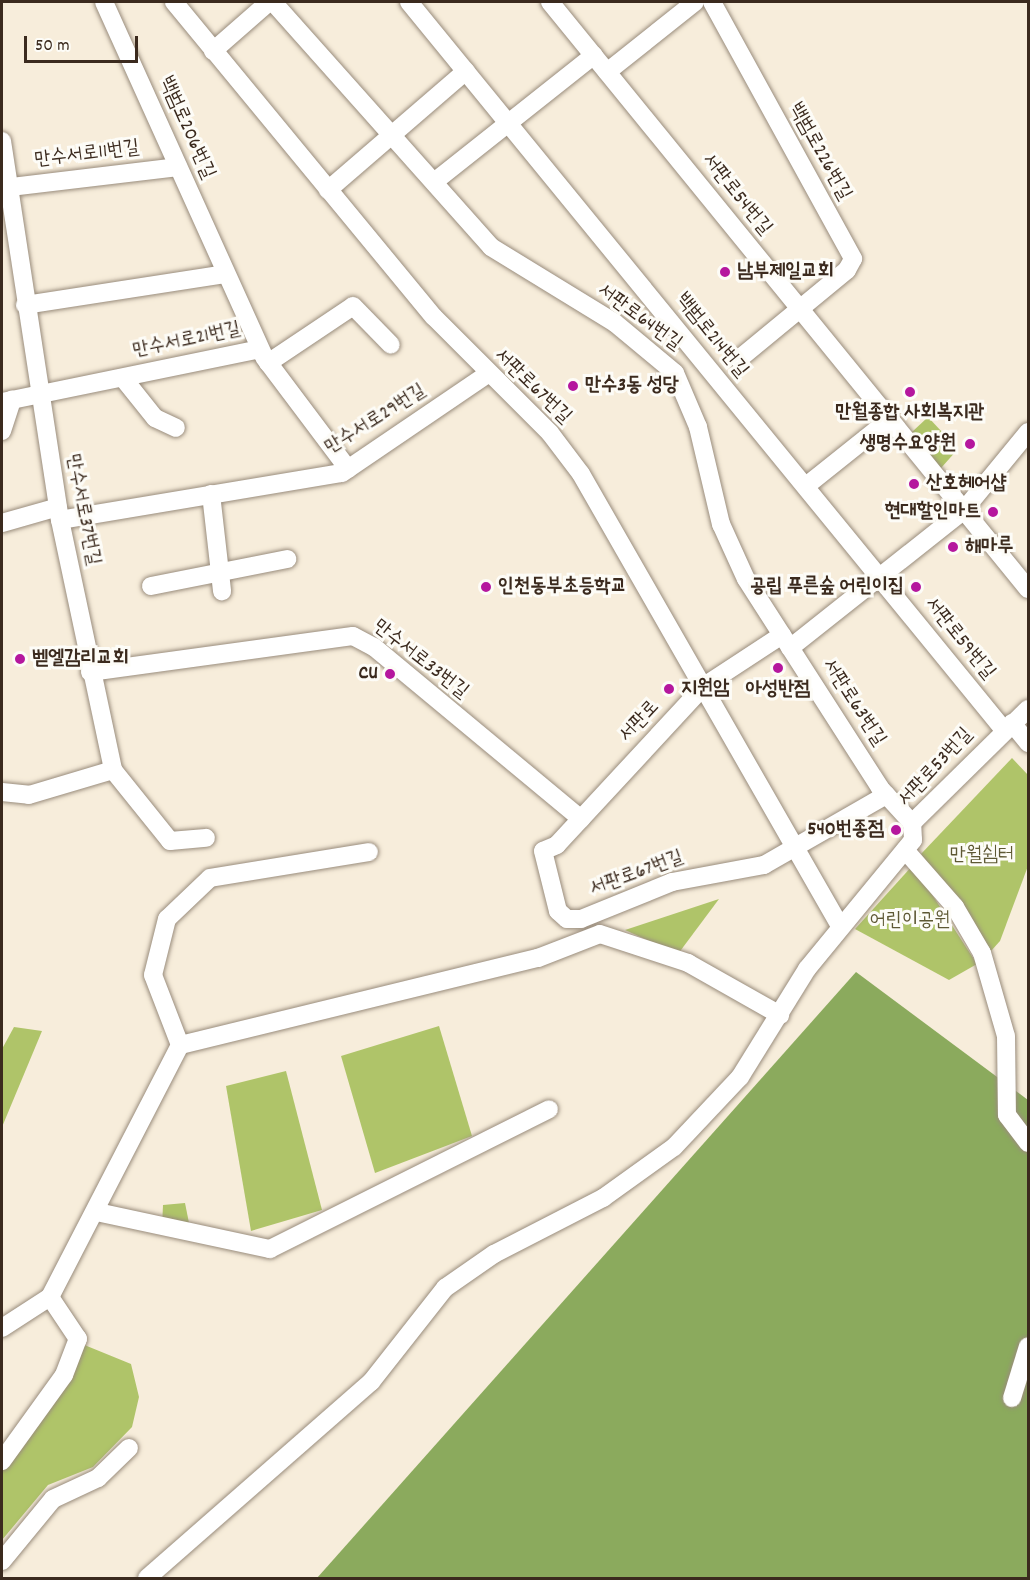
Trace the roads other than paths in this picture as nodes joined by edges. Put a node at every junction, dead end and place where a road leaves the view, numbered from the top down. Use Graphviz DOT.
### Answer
graph roads {
  1 [pos="104,2"];
  2 [pos="174,2"];
  3 [pos="269,2"];
  4 [pos="273,2"];
  5 [pos="409,2"];
  6 [pos="550,2"];
  7 [pos="695,2"];
  8 [pos="712,2"];
  9 [pos="213,51"];
  10 [pos="594,55"];
  11 [pos="466,71"];
  12 [pos="607,72"];
  13 [pos="508,123"];
  14 [pos="391,134"];
  15 [pos="2,141"];
  16 [pos="178,167"];
  17 [pos="434,182"];
  18 [pos="5,188"];
  19 [pos="328,190"];
  20 [pos="226,274"];
  21 [pos="25,305"];
  22 [pos="800,309"];
  23 [pos="391,345"];
  24 [pos="264,356"];
  25 [pos="739,359"];
  26 [pos="486,375"];
  27 [pos="123,378"];
  28 [pos="38,395"];
  29 [pos="7,401"];
  30 [pos="890,419"];
  31 [pos="176,428"];
  32 [pos="2,431"];
  33 [pos="1029,432"];
  34 [pos="348,469"];
  35 [pos="806,486"];
  36 [pos="211,494"];
  37 [pos="964,510"];
  38 [pos="59,514"];
  39 [pos="2,523"];
  40 [pos="287,559"];
  41 [pos="222,572"];
  42 [pos="880,576"];
  43 [pos="151,586"];
  44 [pos="1029,589"];
  45 [pos="222,591"];
  46 [pos="786,642"];
  47 [pos="90,672"];
  48 [pos="704,686"];
  49 [pos="1029,710"];
  50 [pos="1008,726"];
  51 [pos="1029,744"];
  52 [pos="113,770"];
  53 [pos="2,792"];
  54 [pos="886,795"];
  55 [pos="581,819"];
  56 [pos="912,824"];
  57 [pos="206,838"];
  58 [pos="794,850"];
  59 [pos="905,850"];
  60 [pos="543,851"];
  61 [pos="369,852"];
  62 [pos="840,926"];
  63 [pos="780,1016"];
  64 [pos="180,1045"];
  65 [pos="549,1108"];
  66 [pos="1029,1143"];
  67 [pos="97,1212"];
  68 [pos="50,1297"];
  69 [pos="2,1328"];
  70 [pos="1029,1346"];
  71 [pos="1012,1398"];
  72 [pos="129,1448"];
  73 [pos="2,1461"];
  74 [pos="2,1561"];
  75 [pos="147,1578"];
  1 -- 16 [label="street, 백범로206번길"];
  2 -- 9 [label="street, 서판로67번길"];
  3 -- 9 [label="street"];
  4 -- 14 [label="street, 서판로64번길"];
  5 -- 11 [label="street, 백범로214번길"];
  6 -- 10 [label="street, 서판로54번길"];
  7 -- 12 [label="street"];
  8 -- 22 [label="street, 백범로226번길"];
  9 -- 19 [label="street, 서판로67번길"];
  10 -- 12 [label="street, 서판로54번길"];
  10 -- 13 [label="street"];
  11 -- 13 [label="street, 백범로214번길"];
  11 -- 14 [label="street"];
  12 -- 22 [label="street, 서판로54번길"];
  13 -- 17 [label="street"];
  13 -- 35 [label="street, 백범로214번길"];
  14 -- 17 [label="street, 서판로64번길"];
  14 -- 19 [label="street"];
  15 -- 18 [label="street, 만수서로37번길"];
  16 -- 18 [label="street, 만수서로11번길"];
  16 -- 20 [label="street, 백범로206번길"];
  17 -- 46 [label="street, 서판로64번길"];
  18 -- 21 [label="street, 만수서로37번길"];
  19 -- 26 [label="street, 서판로67번길"];
  20 -- 21 [label="street"];
  20 -- 24 [label="street, 백범로206번길"];
  21 -- 28 [label="street, 만수서로37번길"];
  22 -- 25 [label="street, 백범로226번길"];
  22 -- 30 [label="street, 서판로54번길"];
  23 -- 24 [label="street"];
  24 -- 27 [label="street, 만수서로21번길"];
  24 -- 34 [label="street, 백범로206번길"];
  26 -- 34 [label="street, 만수서로29번길"];
  26 -- 48 [label="street, 서판로67번길"];
  27 -- 28 [label="street, 만수서로21번길"];
  27 -- 31 [label="street, 만수서로21번길"];
  28 -- 29 [label="street, 만수서로21번길"];
  28 -- 38 [label="street, 만수서로37번길"];
  29 -- 32 [label="street"];
  30 -- 35 [label="street"];
  30 -- 37 [label="street, 서판로54번길"];
  33 -- 37 [label="street, 서판로"];
  34 -- 36 [label="street, 만수서로29번길"];
  35 -- 42 [label="street, 백범로214번길"];
  36 -- 38 [label="street, 만수서로29번길"];
  36 -- 41 [label="street"];
  37 -- 42 [label="street, 서판로"];
  37 -- 44 [label="street"];
  38 -- 39 [label="street, 만수서로29번길"];
  38 -- 47 [label="street, 만수서로37번길"];
  40 -- 41 [label="street"];
  41 -- 43 [label="street"];
  41 -- 45 [label="street"];
  42 -- 46 [label="street, 서판로"];
  42 -- 50 [label="street, 서판로59번길"];
  46 -- 48 [label="street, 서판로"];
  46 -- 54 [label="street, 서판로63번길"];
  47 -- 52 [label="street, 만수서로37번길"];
  47 -- 55 [label="street, 만수서로33번길"];
  48 -- 55 [label="street, 서판로"];
  48 -- 58 [label="street, 서판로67번길"];
  49 -- 50 [label="street, 서판로53번길"];
  50 -- 51 [label="street"];
  50 -- 56 [label="street, 서판로53번길"];
  52 -- 53 [label="street"];
  52 -- 57 [label="street"];
  54 -- 56 [label="street, 서판로63번길"];
  54 -- 58 [label="street"];
  55 -- 60 [label="street, 서판로"];
  56 -- 59 [label="street, 서판로53번길"];
  58 -- 60 [label="street, 서판로67번길"];
  58 -- 62 [label="street, 서판로67번길"];
  59 -- 62 [label="street, 서판로53번길"];
  59 -- 66 [label="street"];
  61 -- 64 [label="street"];
  62 -- 63 [label="street, 서판로53번길"];
  63 -- 64 [label="street"];
  63 -- 75 [label="street, 서판로53번길"];
  64 -- 67 [label="street"];
  65 -- 67 [label="street"];
  67 -- 68 [label="street"];
  68 -- 69 [label="street"];
  68 -- 73 [label="street"];
  70 -- 71 [label="street"];
  72 -- 74 [label="street"];
}
